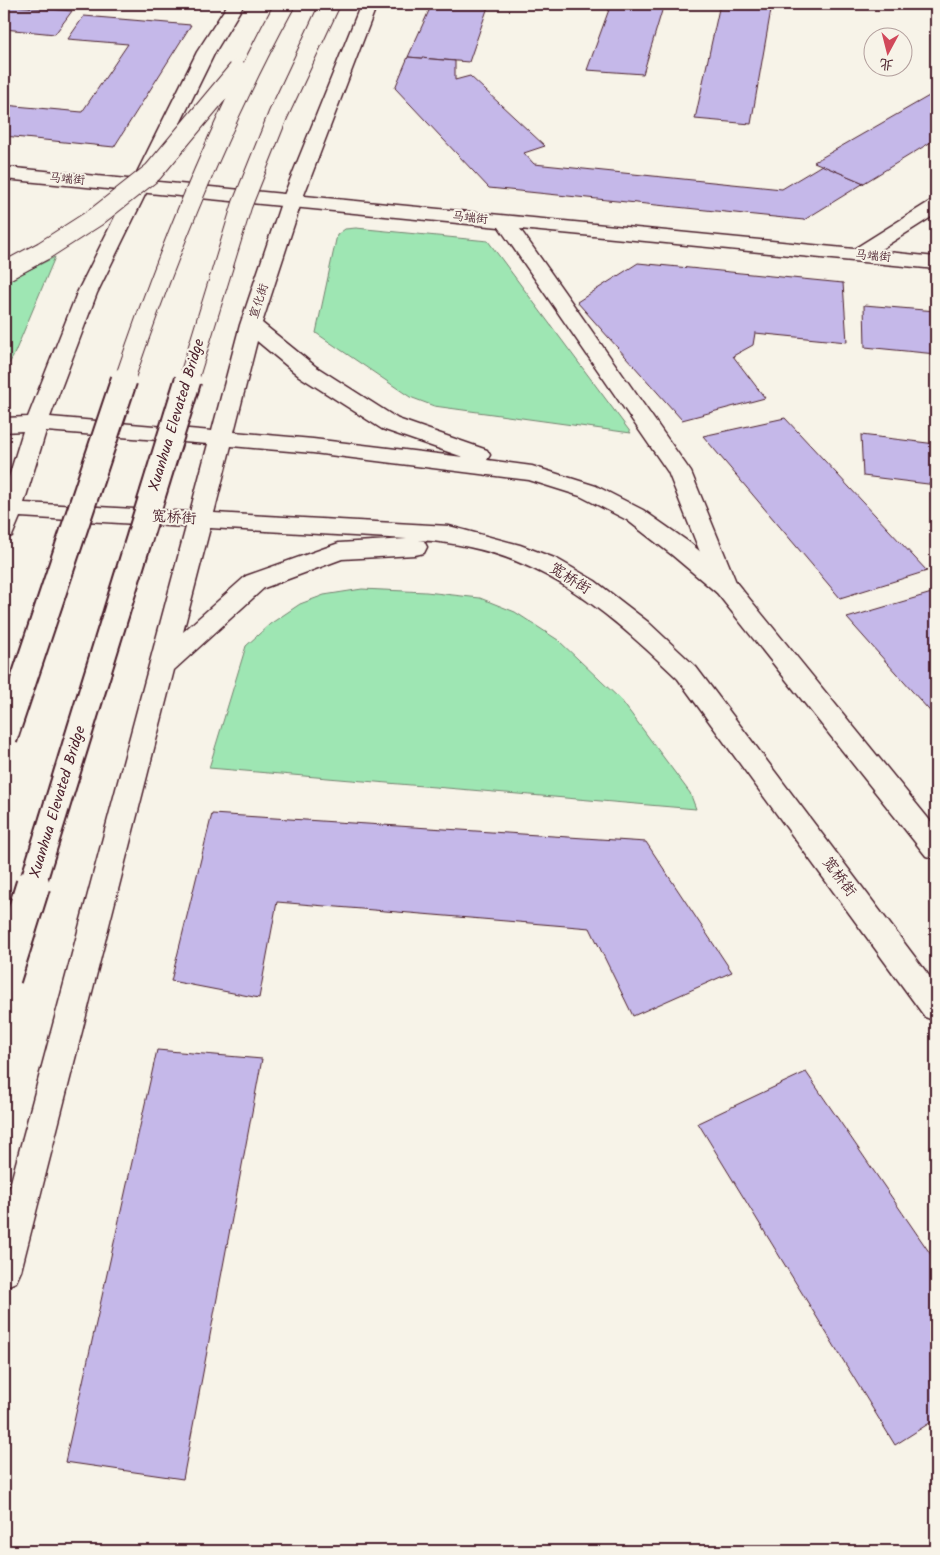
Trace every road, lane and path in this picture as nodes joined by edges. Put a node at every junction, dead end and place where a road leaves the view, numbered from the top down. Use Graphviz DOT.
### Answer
graph roads {
  1 [pos="236,4"];
  2 [pos="285,4"];
  3 [pos="330,4"];
  4 [pos="369,4"];
  5 [pos="270,30"];
  6 [pos="4,173"];
  7 [pos="138,186"];
  8 [pos="292,200"];
  9 [pos="936,206"];
  10 [pos="505,221"];
  11 [pos="858,255"];
  12 [pos="936,262"];
  13 [pos="4,272"];
  14 [pos="251,325"];
  15 [pos="37,424"];
  16 [pos="4,425"];
  17 [pos="221,439"];
  18 [pos="532,473"];
  19 [pos="8,508"];
  20 [pos="200,519"];
  21 [pos="4,530"];
  22 [pos="506,548"];
  23 [pos="726,587"];
  24 [pos="160,668"];
  25 [pos="4,739"];
  26 [pos="936,848"];
  27 [pos="4,978"];
  28 [pos="936,1008"];
  29 [pos="4,1271"];
  1 -- 7 [label="main road"];
  2 -- 5 [label="main road, bridge"];
  3 -- 27 [label="main road, Xuanhua Elevated Bridge, bridge"];
  4 -- 8 [label="main road, 宣化街"];
  5 -- 13 [label="main road, bridge"];
  5 -- 25 [label="main road, bridge"];
  6 -- 7 [label="main road, 马端街"];
  7 -- 8 [label="main road, 马端街"];
  7 -- 15 [label="main road"];
  8 -- 10 [label="main road, 马端街"];
  8 -- 14 [label="main road, 宣化街"];
  9 -- 11 [label="main road"];
  10 -- 11 [label="main road, 马端街"];
  10 -- 23 [label="main road"];
  11 -- 12 [label="main road, 马端街"];
  14 -- 17 [label="main road"];
  14 -- 18 [label="main road, 宣化街"];
  15 -- 16 [label="main road"];
  15 -- 17 [label="main road"];
  15 -- 19 [label="main road"];
  17 -- 18 [label="main road"];
  17 -- 20 [label="main road"];
  18 -- 23 [label="main road"];
  19 -- 20 [label="main road, 宽桥街"];
  19 -- 21 [label="main road"];
  20 -- 22 [label="main road, 宽桥街"];
  20 -- 24 [label="main road"];
  22 -- 24 [label="main road"];
  22 -- 28 [label="main road, 宽桥街"];
  23 -- 26 [label="main road"];
  24 -- 29 [label="main road"];
}
